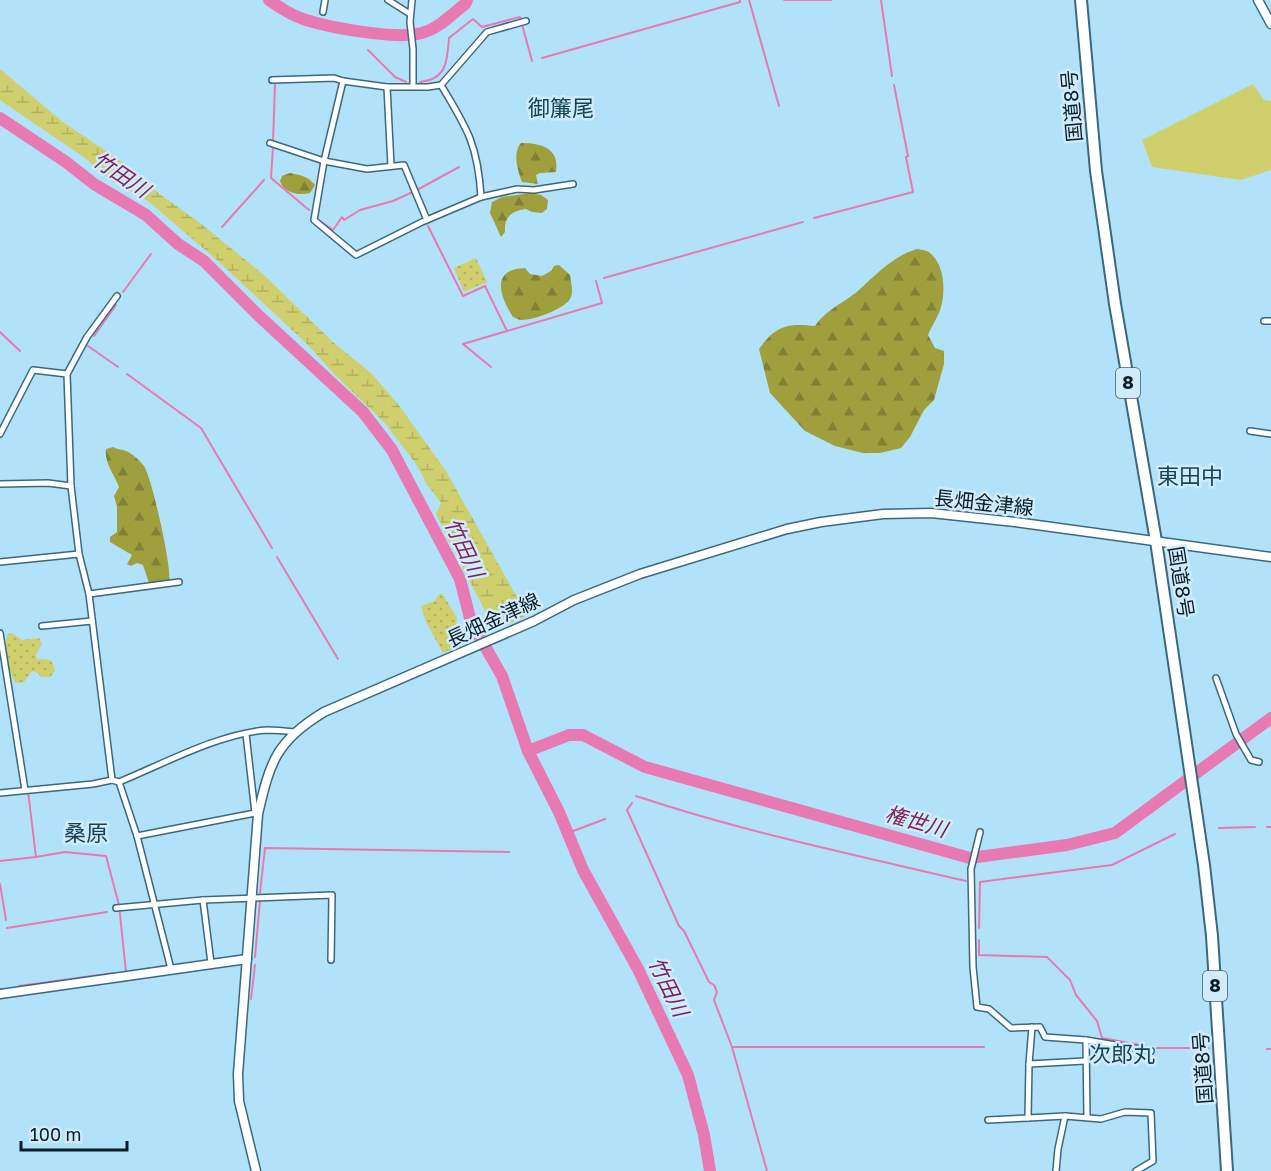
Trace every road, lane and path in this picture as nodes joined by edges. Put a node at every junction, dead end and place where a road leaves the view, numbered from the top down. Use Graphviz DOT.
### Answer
graph roads {
  1 [pos="326,0"];
  2 [pos="388,0"];
  3 [pos="412,0"];
  4 [pos="1081,0"];
  5 [pos="1258,0"];
  6 [pos="1268,9"];
  7 [pos="323,12"];
  8 [pos="410,14"];
  9 [pos="526,21"];
  10 [pos="1271,24"];
  11 [pos="272,80"];
  12 [pos="343,81"];
  13 [pos="441,85"];
  14 [pos="413,86"];
  15 [pos="387,87"];
  16 [pos="270,143"];
  17 [pos="324,161"];
  18 [pos="391,166"];
  19 [pos="573,184"];
  20 [pos="481,197"];
  21 [pos="427,220"];
  22 [pos="117,296"];
  23 [pos="1264,321"];
  24 [pos="1271,321"];
  25 [pos="67,374"];
  26 [pos="1250,431"];
  27 [pos="0,434"];
  28 [pos="1271,434"];
  29 [pos="0,484"];
  30 [pos="71,486"];
  31 [pos="1156,541"];
  32 [pos="79,554"];
  33 [pos="1271,557"];
  34 [pos="0,562"];
  35 [pos="179,582"];
  36 [pos="89,594"];
  37 [pos="92,621"];
  38 [pos="42,626"];
  39 [pos="0,633"];
  40 [pos="1216,678"];
  41 [pos="295,732"];
  42 [pos="246,734"];
  43 [pos="1259,762"];
  44 [pos="116,781"];
  45 [pos="25,790"];
  46 [pos="0,793"];
  47 [pos="257,814"];
  48 [pos="980,832"];
  49 [pos="137,836"];
  50 [pos="253,897"];
  51 [pos="203,900"];
  52 [pos="155,903"];
  53 [pos="116,908"];
  54 [pos="247,959"];
  55 [pos="331,960"];
  56 [pos="212,963"];
  57 [pos="171,969"];
  58 [pos="0,994"];
  59 [pos="1032,1027"];
  60 [pos="1086,1040"];
  61 [pos="1151,1050"];
  62 [pos="1085,1061"];
  63 [pos="1029,1064"];
  64 [pos="1065,1116"];
  65 [pos="1087,1117"];
  66 [pos="1028,1118"];
  67 [pos="988,1120"];
  68 [pos="256,1171"];
  69 [pos="1056,1171"];
  70 [pos="1136,1171"];
  71 [pos="1227,1171"];
  1 -- 7 [label="street"];
  2 -- 8 [label="street"];
  3 -- 8 [label="street"];
  4 -- 31 [label="highway, 国道8号 / 8"];
  5 -- 6 [label="main road"];
  6 -- 10 [label="main road"];
  8 -- 14 [label="street"];
  9 -- 13 [label="street"];
  11 -- 12 [label="street"];
  12 -- 15 [label="street"];
  12 -- 17 [label="street"];
  13 -- 14 [label="street"];
  13 -- 20 [label="street"];
  14 -- 15 [label="street"];
  15 -- 18 [label="street"];
  16 -- 17 [label="street"];
  17 -- 18 [label="street"];
  17 -- 21 [label="street"];
  18 -- 21 [label="street"];
  19 -- 20 [label="street"];
  20 -- 21 [label="street"];
  22 -- 25 [label="street"];
  23 -- 24 [label="street"];
  25 -- 27 [label="street"];
  25 -- 30 [label="street"];
  26 -- 28 [label="street"];
  29 -- 30 [label="street"];
  30 -- 32 [label="street"];
  31 -- 33 [label="main road, 長畑金津線"];
  31 -- 41 [label="main road, 長畑金津線"];
  31 -- 71 [label="highway, 国道8号 / 8"];
  32 -- 34 [label="street"];
  32 -- 36 [label="street"];
  35 -- 36 [label="street"];
  36 -- 37 [label="street"];
  37 -- 38 [label="street"];
  37 -- 44 [label="street"];
  39 -- 45 [label="street"];
  40 -- 43 [label="street"];
  41 -- 42 [label="street"];
  41 -- 47 [label="main road, 長畑金津線"];
  42 -- 44 [label="street"];
  42 -- 47 [label="street"];
  44 -- 45 [label="street"];
  44 -- 49 [label="street"];
  45 -- 46 [label="street"];
  47 -- 49 [label="street"];
  47 -- 50 [label="main road, 長畑金津線"];
  48 -- 59 [label="street"];
  49 -- 52 [label="street"];
  50 -- 51 [label="street"];
  50 -- 54 [label="main road, 長畑金津線"];
  50 -- 55 [label="street"];
  51 -- 52 [label="street"];
  51 -- 56 [label="street"];
  52 -- 53 [label="street"];
  52 -- 57 [label="street"];
  54 -- 56 [label="main road"];
  54 -- 68 [label="main road, 長畑金津線"];
  56 -- 57 [label="main road"];
  57 -- 58 [label="main road"];
  59 -- 60 [label="street"];
  59 -- 63 [label="street"];
  60 -- 61 [label="street"];
  60 -- 62 [label="street"];
  62 -- 63 [label="street"];
  62 -- 65 [label="street"];
  63 -- 66 [label="street"];
  64 -- 65 [label="street"];
  64 -- 66 [label="street"];
  64 -- 69 [label="street"];
  65 -- 70 [label="street"];
  66 -- 67 [label="street"];
}
